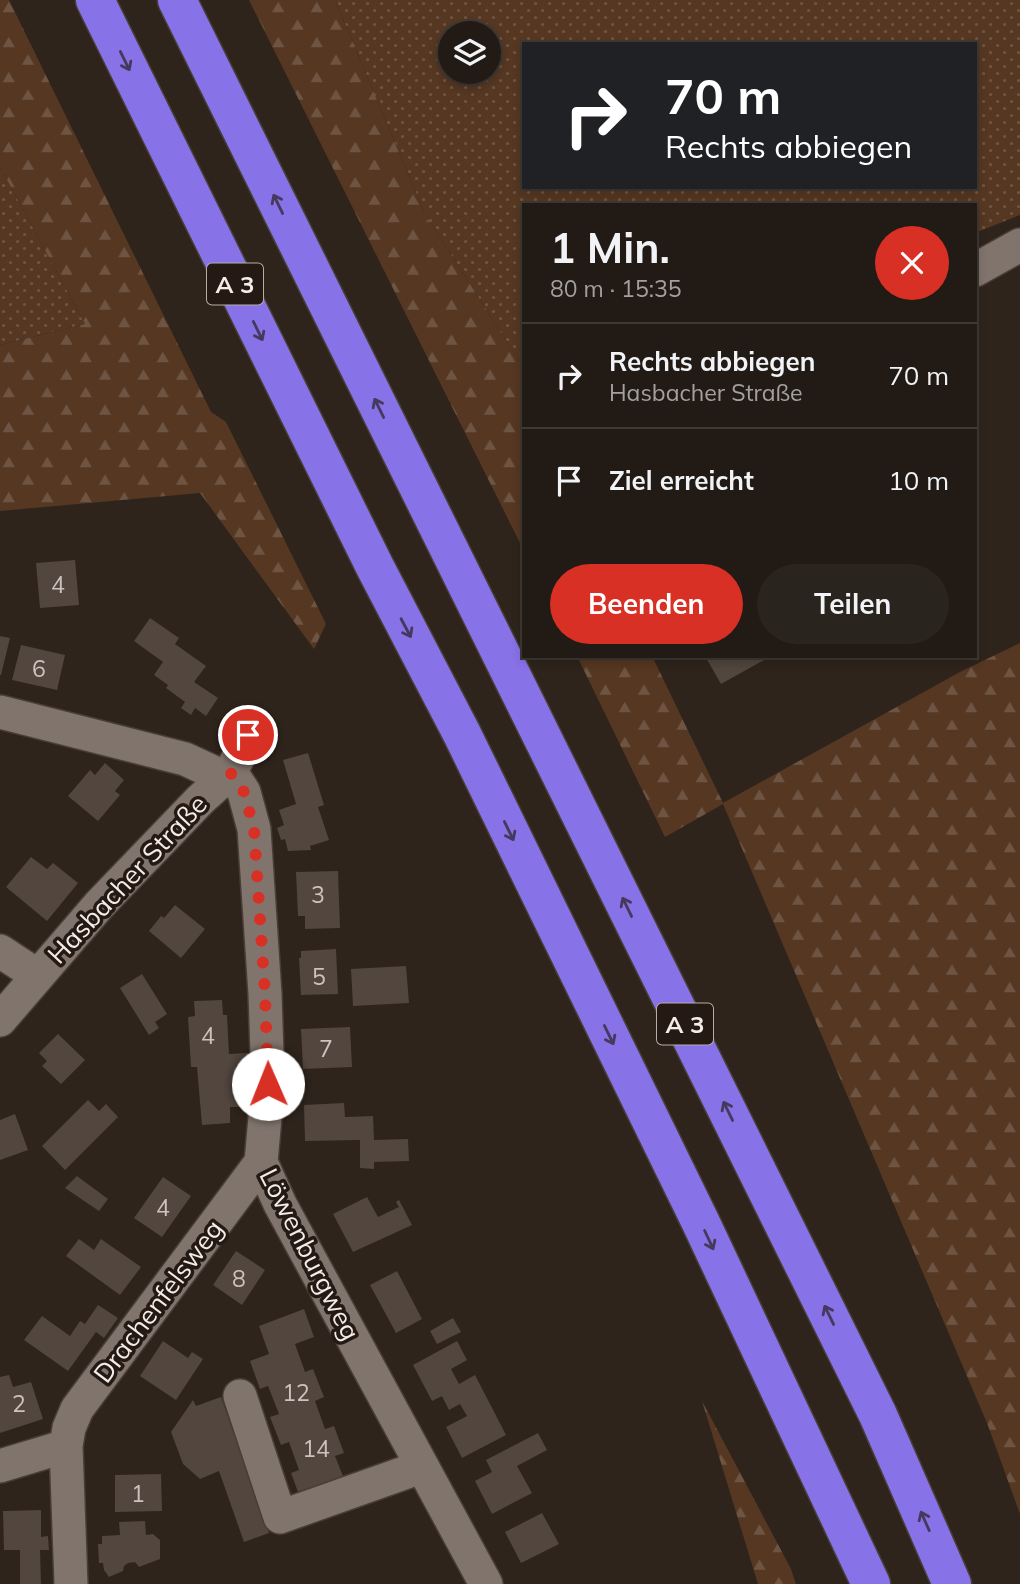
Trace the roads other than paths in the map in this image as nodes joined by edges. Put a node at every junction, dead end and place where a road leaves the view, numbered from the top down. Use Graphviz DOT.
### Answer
graph roads {
  1 [pos="94,0"];
  2 [pos="177,0"];
  3 [pos="1020,245"];
  4 [pos="977,269"];
  5 [pos="0,712"];
  6 [pos="248,735"];
  7 [pos="227,774"];
  8 [pos="0,951"];
  9 [pos="38,976"];
  10 [pos="0,1020"];
  11 [pos="261,1162"];
  12 [pos="240,1396"];
  13 [pos="66,1446"];
  14 [pos="0,1466"];
  15 [pos="421,1467"];
  16 [pos="71,1584"];
  17 [pos="486,1584"];
  18 [pos="870,1584"];
  19 [pos="952,1584"];
  1 -- 18 [label="highway, A 3, one-way"];
  19 -- 2 [label="highway, A 3, one-way"];
  3 -- 4 [label="street"];
  5 -- 7 [label="street"];
  6 -- 7 [label="street, Hasbacher Straße"];
  7 -- 9 [label="street, Hasbacher Straße"];
  7 -- 11 [label="street, Löwenburgweg"];
  8 -- 9 [label="street"];
  9 -- 10 [label="street, Hasbacher Straße"];
  11 -- 13 [label="street, Drachenfelsweg"];
  11 -- 15 [label="street, Löwenburgweg"];
  12 -- 15 [label="street"];
  13 -- 14 [label="street"];
  13 -- 16 [label="street, Drachenfelsweg"];
  15 -- 17 [label="street, Löwenburgweg"];
}
